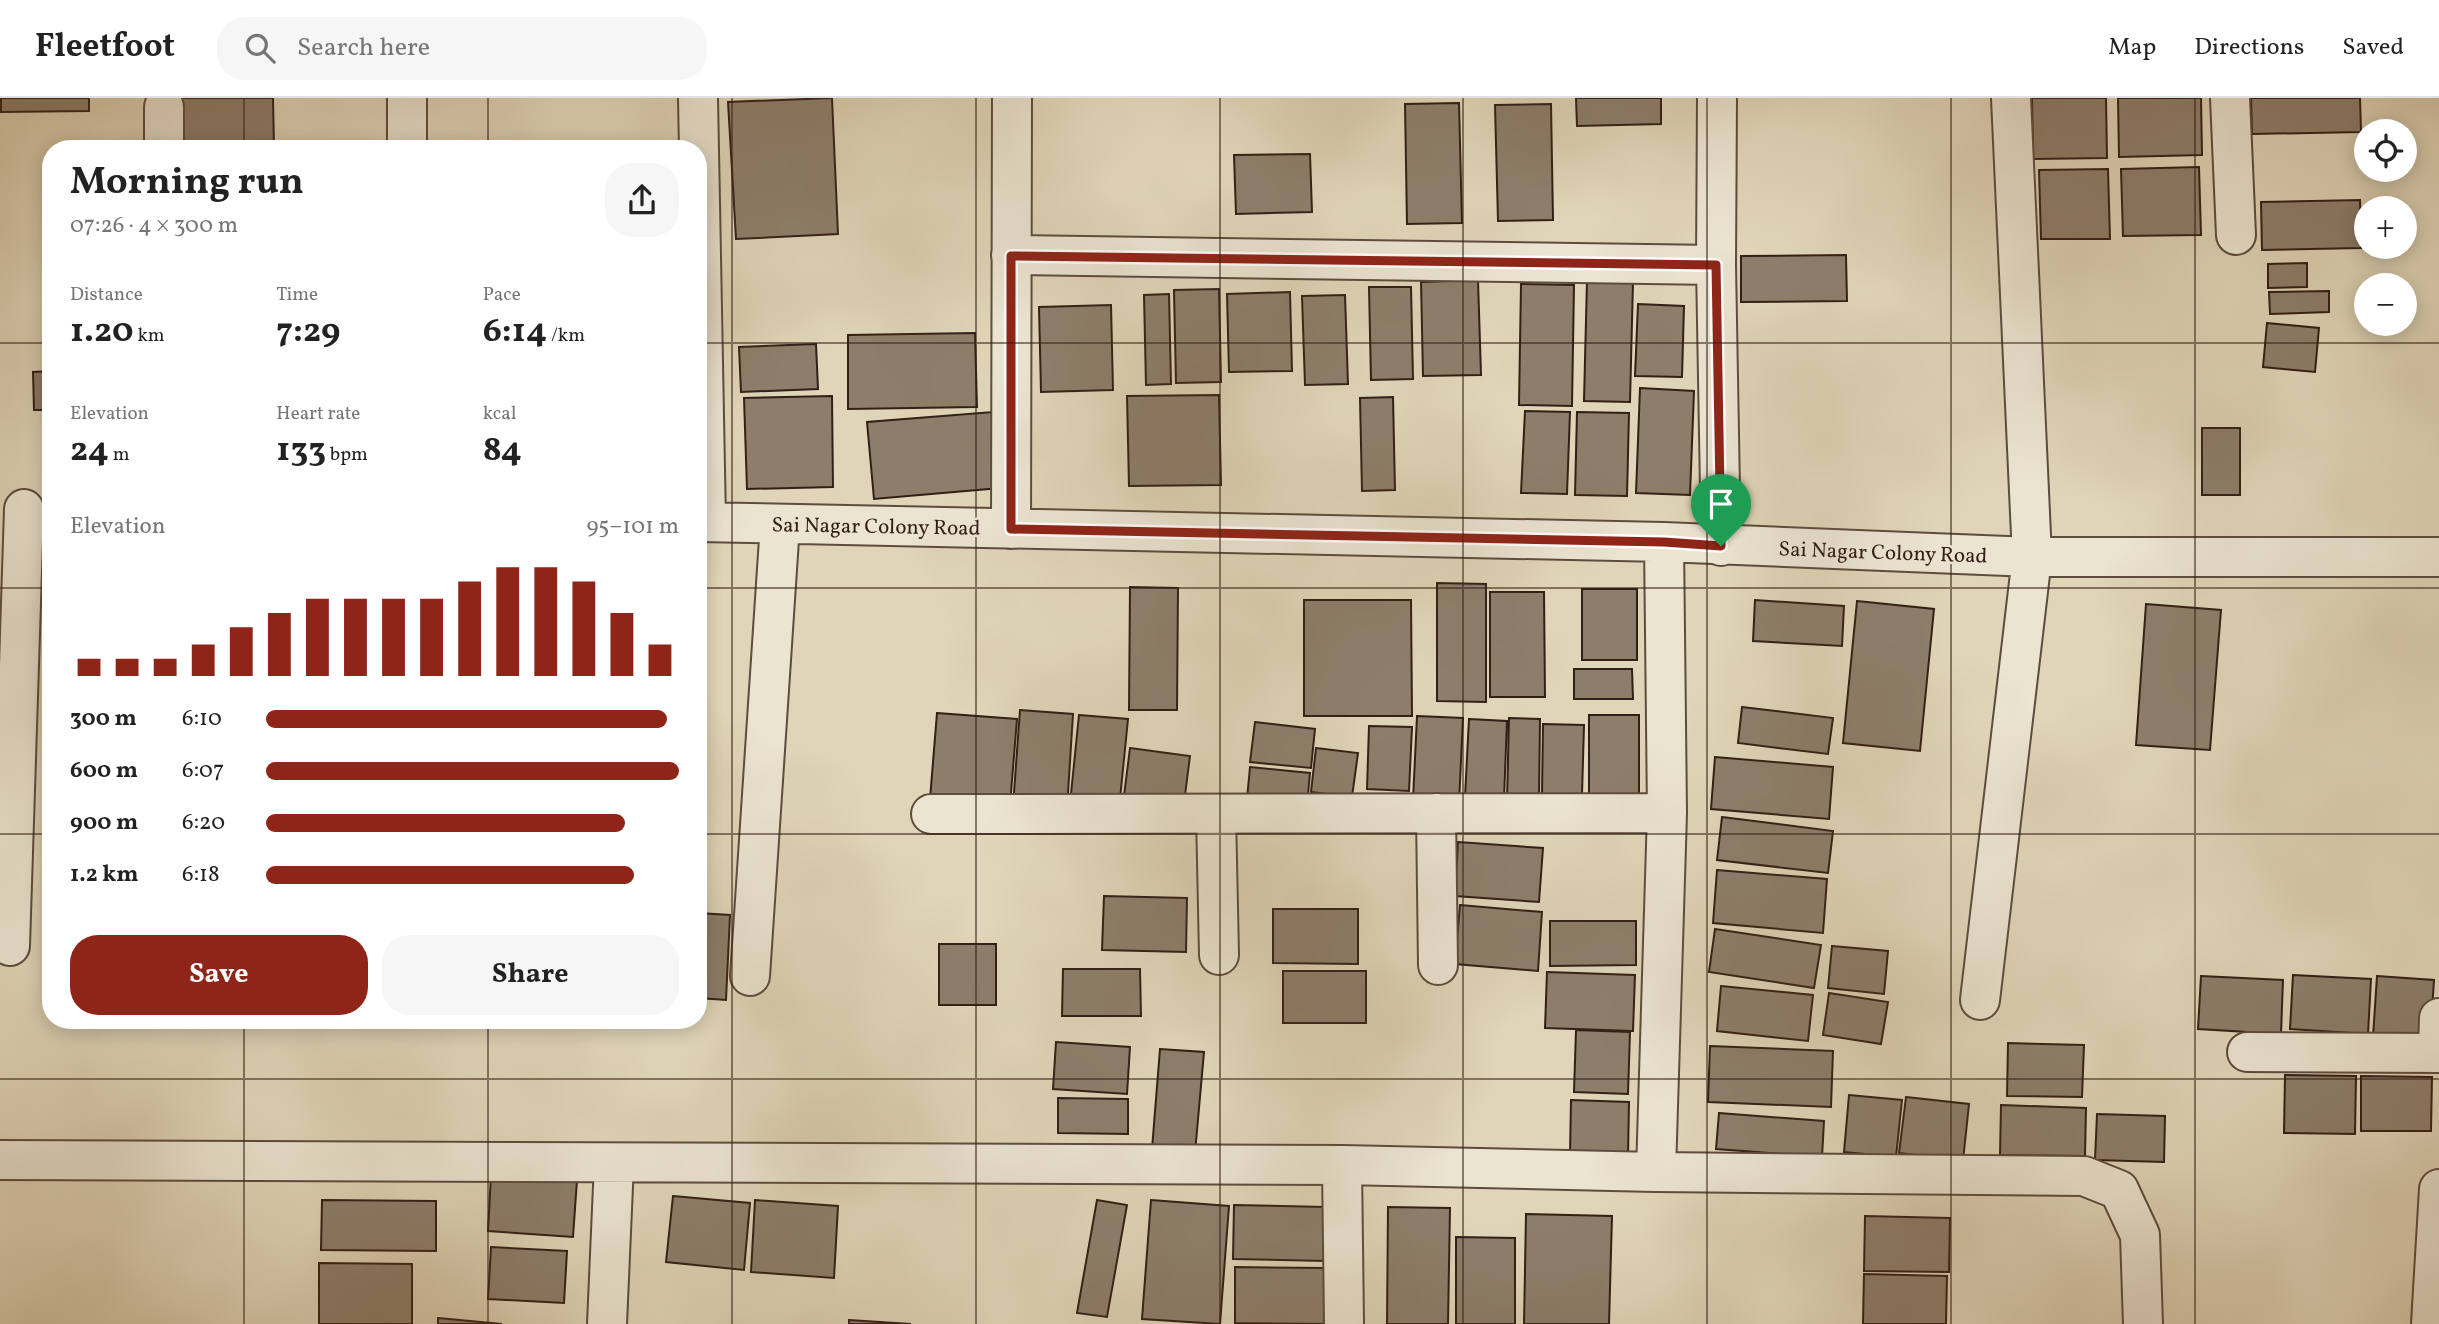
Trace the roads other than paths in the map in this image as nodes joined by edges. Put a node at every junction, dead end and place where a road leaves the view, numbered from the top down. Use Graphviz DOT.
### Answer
graph roads {
  1 [pos="407,98"];
  2 [pos="698,98"];
  3 [pos="1012,98"];
  4 [pos="1717,98"];
  5 [pos="2011,98"];
  6 [pos="2230,98"];
  7 [pos="164,107"];
  8 [pos="164,140"];
  9 [pos="407,140"];
  10 [pos="698,140"];
  11 [pos="2236,235"];
  12 [pos="1011,256"];
  13 [pos="1716,265"];
  14 [pos="25,509"];
  15 [pos="707,522"];
  16 [pos="780,524"];
  17 [pos="1011,529"];
  18 [pos="1664,542"];
  19 [pos="1721,546"];
  20 [pos="2032,557"];
  21 [pos="2439,557"];
  22 [pos="1436,813"];
  23 [pos="1667,813"];
  24 [pos="931,814"];
  25 [pos="1216,814"];
  26 [pos="10,946"];
  27 [pos="1219,955"];
  28 [pos="1438,965"];
  29 [pos="750,976"];
  30 [pos="1980,1000"];
  31 [pos="2439,1018"];
  32 [pos="2248,1052"];
  33 [pos="2439,1053"];
  34 [pos="0,1160"];
  35 [pos="614,1163"];
  36 [pos="1342,1165"];
  37 [pos="1656,1172"];
  38 [pos="2439,1189"];
  39 [pos="607,1324"];
  40 [pos="1343,1324"];
  41 [pos="2143,1324"];
  42 [pos="2431,1324"];
  1 -- 9 [label="street"];
  2 -- 10 [label="street"];
  3 -- 12 [label="street"];
  4 -- 13 [label="street"];
  5 -- 20 [label="street"];
  6 -- 11 [label="street"];
  7 -- 8 [label="street"];
  12 -- 13 [label="street"];
  12 -- 17 [label="street"];
  13 -- 19 [label="street"];
  14 -- 26 [label="street"];
  15 -- 16 [label="street, Sai Nagar Colony Road"];
  16 -- 17 [label="street, Sai Nagar Colony Road"];
  16 -- 29 [label="street"];
  17 -- 18 [label="street, Sai Nagar Colony Road"];
  18 -- 19 [label="street, Sai Nagar Colony Road"];
  18 -- 23 [label="street"];
  19 -- 20 [label="street, Sai Nagar Colony Road"];
  20 -- 21 [label="street, Sai Nagar Colony Road"];
  20 -- 30 [label="street"];
  22 -- 23 [label="street"];
  22 -- 25 [label="street"];
  22 -- 28 [label="street"];
  23 -- 37 [label="street"];
  24 -- 25 [label="street"];
  25 -- 27 [label="street"];
  31 -- 33 [label="street"];
  32 -- 33 [label="street"];
  34 -- 35 [label="street"];
  35 -- 36 [label="street"];
  35 -- 39 [label="street"];
  36 -- 37 [label="street"];
  36 -- 40 [label="street"];
  37 -- 41 [label="street"];
  38 -- 42 [label="street"];
}
